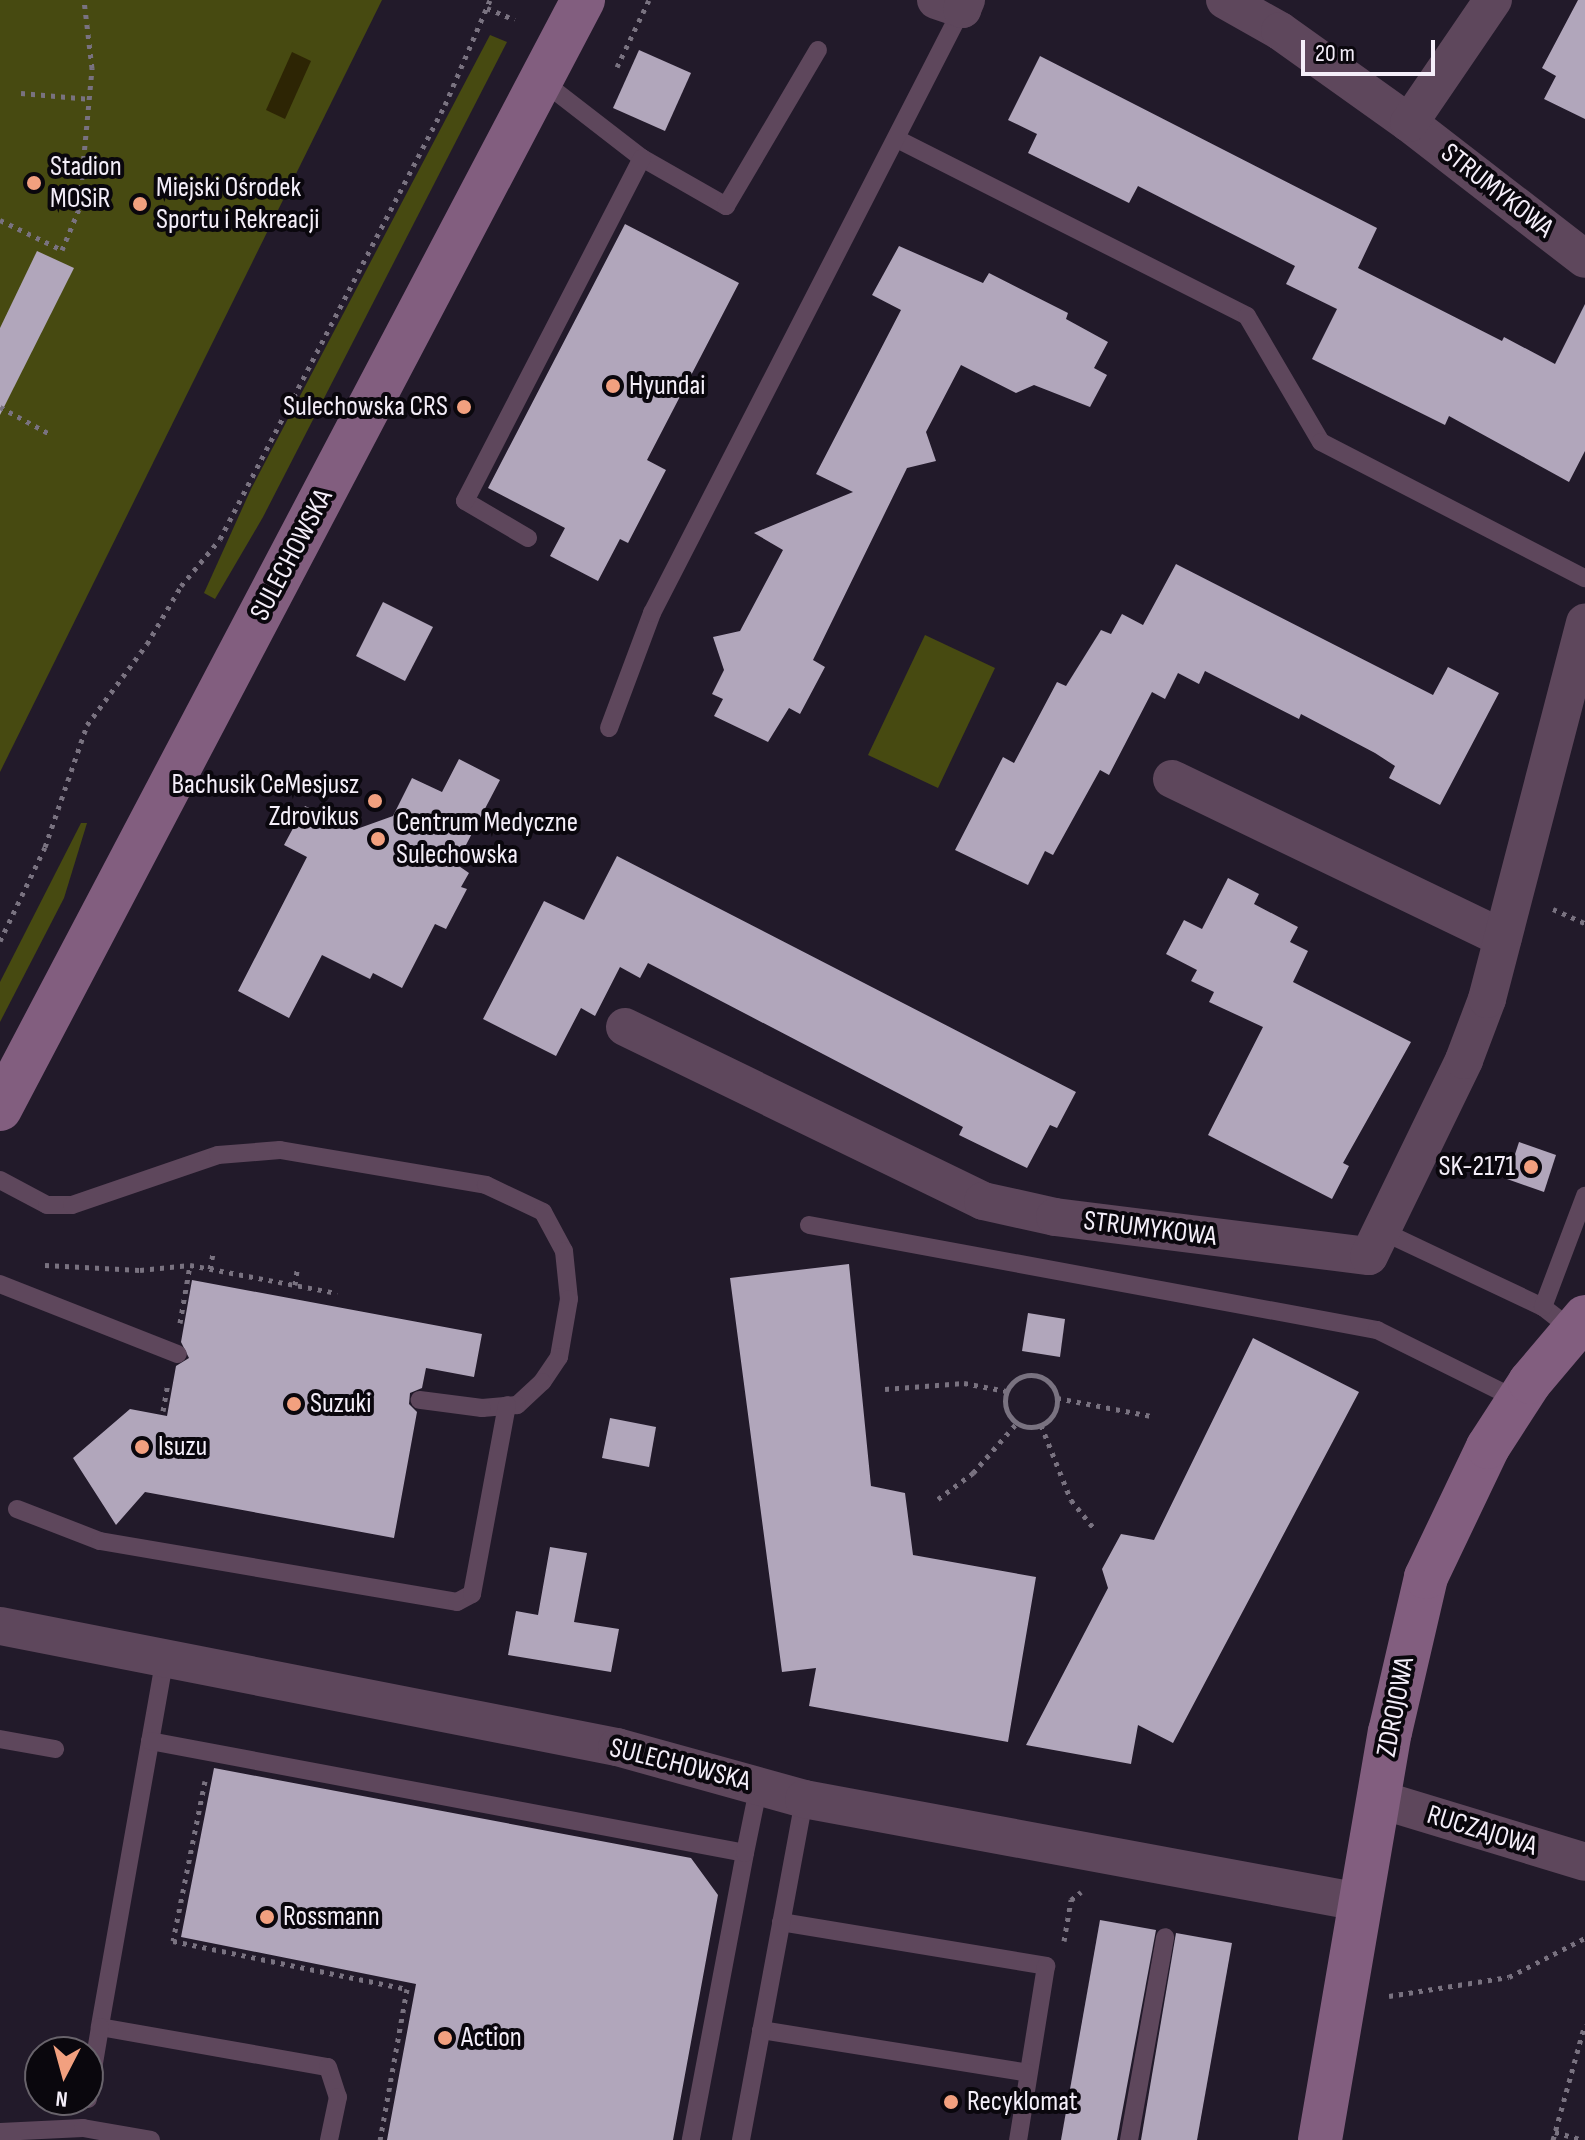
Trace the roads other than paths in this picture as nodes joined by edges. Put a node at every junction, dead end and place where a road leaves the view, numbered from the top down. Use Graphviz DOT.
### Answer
graph roads {
  1 [pos="583,0"];
  2 [pos="1225,0"];
  3 [pos="1493,0"];
  4 [pos="955,3"];
  5 [pos="818,50"];
  6 [pos="541,80"];
  7 [pos="1409,123"];
  8 [pos="897,139"];
  9 [pos="642,158"];
  10 [pos="1585,259"];
  11 [pos="528,538"];
  12 [pos="1585,578"];
  13 [pos="1585,623"];
  14 [pos="609,728"];
  15 [pos="1172,779"];
  16 [pos="1503,938"];
  17 [pos="625,1027"];
  18 [pos="0,1109"];
  19 [pos="0,1180"];
  20 [pos="1585,1196"];
  21 [pos="809,1225"];
  22 [pos="1382,1231"];
  23 [pos="0,1284"];
  24 [pos="1567,1318"];
  25 [pos="178,1354"];
  26 [pos="420,1400"];
  27 [pos="1518,1400"];
  28 [pos="507,1405"];
  29 [pos="17,1509"];
  30 [pos="0,1626"];
  31 [pos="165,1657"];
  32 [pos="0,1739"];
  33 [pos="150,1741"];
  34 [pos="55,1749"];
  35 [pos="759,1785"];
  36 [pos="804,1799"];
  37 [pos="1378,1799"];
  38 [pos="745,1853"];
  39 [pos="1585,1862"];
  40 [pos="1360,1902"];
  41 [pos="781,1922"];
  42 [pos="1165,1937"];
  43 [pos="100,2027"];
  44 [pos="761,2030"];
  45 [pos="98,2036"];
  46 [pos="1028,2073"];
  47 [pos="0,2132"];
  48 [pos="83,2134"];
  49 [pos="151,2140"];
  50 [pos="329,2140"];
  51 [pos="691,2140"];
  52 [pos="741,2140"];
  53 [pos="1018,2140"];
  54 [pos="1129,2140"];
  55 [pos="1320,2140"];
  1 -- 6 [label="street, SULECHOWSKA"];
  2 -- 7 [label="street, STRUMYKOWA"];
  3 -- 7 [label="street"];
  4 -- 8 [label="lane"];
  5 -- 9 [label="lane"];
  6 -- 9 [label="lane"];
  6 -- 18 [label="street, SULECHOWSKA"];
  7 -- 10 [label="street, STRUMYKOWA"];
  8 -- 12 [label="lane"];
  8 -- 14 [label="lane"];
  9 -- 11 [label="lane"];
  13 -- 16 [label="street, STRUMYKOWA"];
  15 -- 16 [label="street"];
  16 -- 22 [label="street, STRUMYKOWA"];
  17 -- 22 [label="street, STRUMYKOWA"];
  19 -- 28 [label="lane"];
  20 -- 24 [label="lane"];
  21 -- 27 [label="lane"];
  22 -- 24 [label="lane"];
  23 -- 25 [label="lane"];
  24 -- 27 [label="street, ZDROJOWA"];
  26 -- 28 [label="lane"];
  27 -- 37 [label="street, ZDROJOWA"];
  28 -- 29 [label="lane"];
  30 -- 31 [label="street, SULECHOWSKA"];
  31 -- 33 [label="lane"];
  31 -- 35 [label="street, SULECHOWSKA"];
  32 -- 34 [label="lane"];
  33 -- 38 [label="lane"];
  33 -- 43 [label="lane"];
  35 -- 36 [label="street, SULECHOWSKA"];
  35 -- 38 [label="lane"];
  36 -- 40 [label="street, SULECHOWSKA"];
  36 -- 41 [label="lane"];
  37 -- 39 [label="street, RUCZAJOWA"];
  37 -- 40 [label="street, ZDROJOWA"];
  38 -- 51 [label="lane"];
  40 -- 55 [label="street, ZDROJOWA"];
  41 -- 44 [label="lane"];
  41 -- 46 [label="lane"];
  42 -- 54 [label="lane"];
  43 -- 45 [label="lane"];
  43 -- 50 [label="lane"];
  44 -- 46 [label="lane"];
  44 -- 52 [label="lane"];
  46 -- 53 [label="lane"];
  47 -- 48 [label="lane"];
  48 -- 49 [label="lane"];
}
